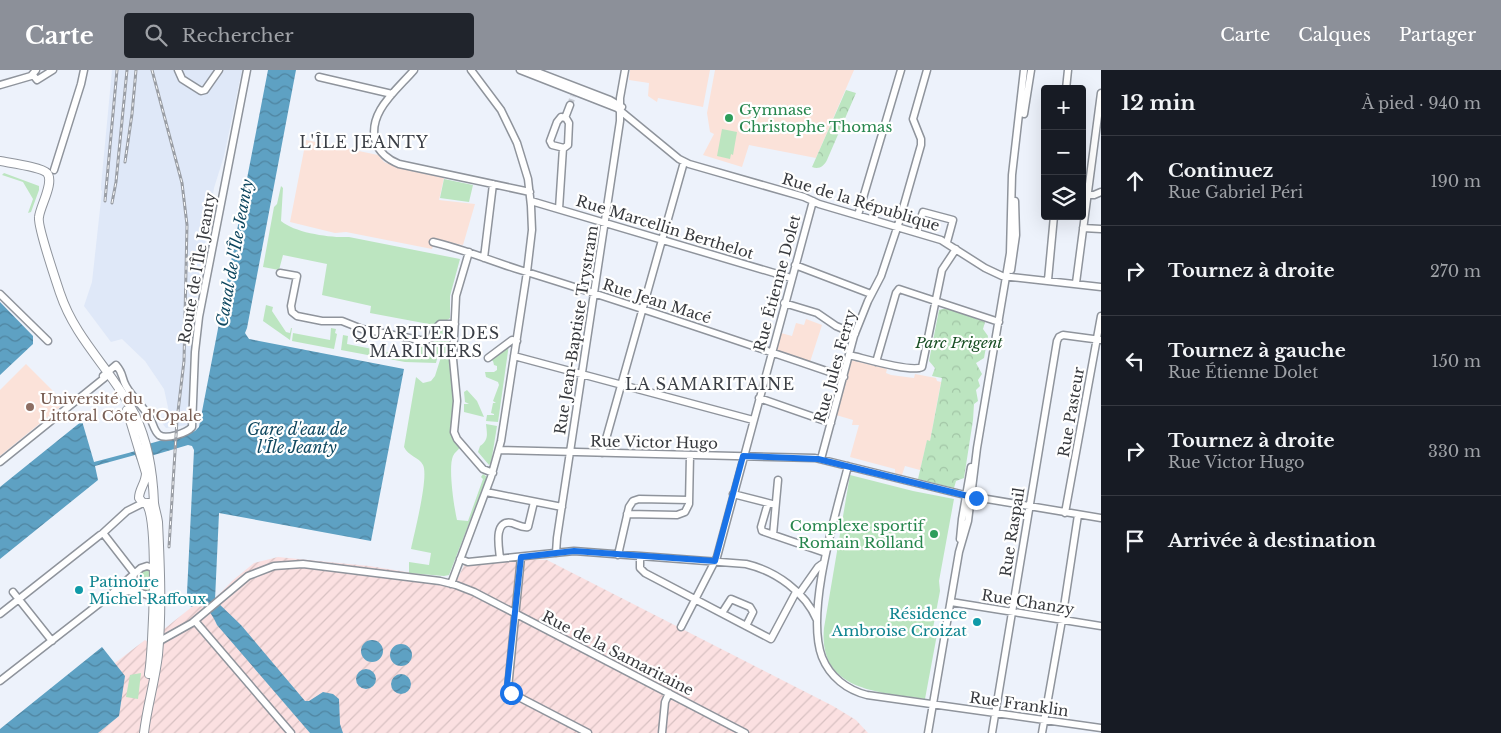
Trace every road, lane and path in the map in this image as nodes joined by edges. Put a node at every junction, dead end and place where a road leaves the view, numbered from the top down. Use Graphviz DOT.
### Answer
graph roads {
  1 [pos="53,70"];
  2 [pos="84,70"];
  3 [pos="178,70"];
  4 [pos="219,70"];
  5 [pos="247,70"];
  6 [pos="414,70"];
  7 [pos="471,70"];
  8 [pos="520,70"];
  9 [pos="532,70"];
  10 [pos="626,70"];
  11 [pos="901,70"];
  12 [pos="926,70"];
  13 [pos="1024,70"];
  14 [pos="1030,70"];
  15 [pos="1068,70"];
  16 [pos="32,74"];
  17 [pos="319,77"];
  18 [pos="0,85"];
  19 [pos="1066,85"];
  20 [pos="621,93"];
  21 [pos="1101,93"];
  22 [pos="392,94"];
  23 [pos="608,99"];
  24 [pos="570,105"];
  25 [pos="620,107"];
  26 [pos="565,118"];
  27 [pos="563,148"];
  28 [pos="0,161"];
  29 [pos="684,162"];
  30 [pos="54,170"];
  31 [pos="492,184"];
  32 [pos="530,192"];
  33 [pos="1101,192"];
  34 [pos="1088,195"];
  35 [pos="531,200"];
  36 [pos="813,201"];
  37 [pos="559,209"];
  38 [pos="858,215"];
  39 [pos="1054,220"];
  40 [pos="900,221"];
  41 [pos="604,222"];
  42 [pos="1083,228"];
  43 [pos="1101,229"];
  44 [pos="916,232"];
  45 [pos="662,239"];
  46 [pos="433,242"];
  47 [pos="946,242"];
  48 [pos="956,249"];
  49 [pos="470,252"];
  50 [pos="484,258"];
  51 [pos="795,265"];
  52 [pos="527,272"];
  53 [pos="280,273"];
  54 [pos="1008,276"];
  55 [pos="791,278"];
  56 [pos="1048,280"];
  57 [pos="1076,283"];
  58 [pos="1101,286"];
  59 [pos="594,293"];
  60 [pos="0,294"];
  61 [pos="871,294"];
  62 [pos="935,301"];
  63 [pos="784,303"];
  64 [pos="642,309"];
  65 [pos="1101,316"];
  66 [pos="999,320"];
  67 [pos="455,324"];
  68 [pos="855,334"];
  69 [pos="1099,339"];
  70 [pos="48,341"];
  71 [pos="517,341"];
  72 [pos="771,352"];
  73 [pos="849,355"];
  74 [pos="514,356"];
  75 [pos="488,358"];
  76 [pos="876,362"];
  77 [pos="582,374"];
  78 [pos="106,375"];
  79 [pos="844,377"];
  80 [pos="621,384"];
  81 [pos="759,398"];
  82 [pos="753,420"];
  83 [pos="831,424"];
  84 [pos="499,450"];
  85 [pos="570,453"];
  86 [pos="602,454"];
  87 [pos="690,455"];
  88 [pos="743,456"];
  89 [pos="821,459"];
  90 [pos="0,462"];
  91 [pos="146,462"];
  92 [pos="848,466"];
  93 [pos="493,473"];
  94 [pos="778,480"];
  95 [pos="140,491"];
  96 [pos="486,492"];
  97 [pos="154,494"];
  98 [pos="733,494"];
  99 [pos="969,496"];
  100 [pos="689,500"];
  101 [pos="534,502"];
  102 [pos="145,503"];
  103 [pos="768,503"];
  104 [pos="775,505"];
  105 [pos="1029,506"];
  106 [pos="562,507"];
  107 [pos="127,511"];
  108 [pos="1066,512"];
  109 [pos="627,514"];
  110 [pos="1078,514"];
  111 [pos="1101,518"];
  112 [pos="101,534"];
  113 [pos="773,535"];
  114 [pos="153,553"];
  115 [pos="556,553"];
  116 [pos="826,553"];
  117 [pos="618,555"];
  118 [pos="640,556"];
  119 [pos="521,557"];
  120 [pos="500,558"];
  121 [pos="460,560"];
  122 [pos="715,561"];
  123 [pos="823,566"];
  124 [pos="142,568"];
  125 [pos="154,568"];
  126 [pos="134,573"];
  127 [pos="160,576"];
  128 [pos="451,584"];
  129 [pos="13,592"];
  130 [pos="141,593"];
  131 [pos="157,593"];
  132 [pos="798,593"];
  133 [pos="109,596"];
  134 [pos="19,599"];
  135 [pos="695,600"];
  136 [pos="950,602"];
  137 [pos="1012,612"];
  138 [pos="722,613"];
  139 [pos="0,614"];
  140 [pos="515,614"];
  141 [pos="155,615"];
  142 [pos="1062,620"];
  143 [pos="195,621"];
  144 [pos="818,624"];
  145 [pos="746,626"];
  146 [pos="1101,626"];
  147 [pos="682,627"];
  148 [pos="52,641"];
  149 [pos="155,643"];
  150 [pos="0,681"];
  151 [pos="669,693"];
  152 [pos="933,705"];
  153 [pos="995,714"];
  154 [pos="1044,720"];
  155 [pos="1101,728"];
  156 [pos="140,733"];
  157 [pos="144,733"];
  158 [pos="292,733"];
  159 [pos="588,733"];
  160 [pos="662,733"];
  161 [pos="745,733"];
  162 [pos="928,733"];
  163 [pos="992,733"];
  164 [pos="1042,733"];
  1 -- 16 [label="street"];
  2 -- 30 [label="street"];
  3 -- 4 [label="street"];
  5 -- 78 [label="street, Route de l'Île Jeanty"];
  6 -- 22 [label="street"];
  7 -- 32 [label="street"];
  8 -- 25 [label="street, Rue de la République"];
  9 -- 23 [label="street, Rue de la République"];
  10 -- 20 [label="street, Rue Jean-Baptiste Trystram"];
  10 -- 25 [label="street, Rue Jean-Baptiste Trystram"];
  11 -- 38 [label="street"];
  12 -- 40 [label="street, Rue Jules Ferry"];
  13 -- 54 [label="street"];
  14 -- 54 [label="street"];
  15 -- 19 [label="street"];
  16 -- 18 [label="street"];
  17 -- 22 [label="street"];
  20 -- 23 [label="street"];
  20 -- 25 [label="street, Rue Jean-Baptiste Trystram"];
  21 -- 34 [label="street"];
  22 -- 31 [label="street"];
  23 -- 25 [label="street, Rue de la République"];
  24 -- 26 [label="street"];
  25 -- 29 [label="street, Rue de la République"];
  25 -- 41 [label="street, Rue Jean-Baptiste Trystram"];
  26 -- 27 [label="street"];
  26 -- 27 [label="street"];
  27 -- 37 [label="street"];
  28 -- 78 [label="main road"];
  29 -- 36 [label="street, Rue de la République"];
  29 -- 45 [label="street"];
  31 -- 32 [label="street"];
  31 -- 50 [label="street"];
  32 -- 35 [label="street"];
  33 -- 34 [label="street"];
  34 -- 42 [label="street"];
  35 -- 37 [label="street, Rue Marcellin Berthelot"];
  35 -- 52 [label="street"];
  36 -- 38 [label="street, Rue de la République"];
  36 -- 51 [label="street, Rue Étienne Dolet"];
  37 -- 41 [label="street, Rue Marcellin Berthelot"];
  38 -- 40 [label="street, Rue de la République"];
  39 -- 56 [label="street"];
  40 -- 44 [label="street, Rue de la République"];
  40 -- 61 [label="street, Rue Jules Ferry"];
  41 -- 45 [label="street, Rue Marcellin Berthelot"];
  41 -- 59 [label="street, Rue Jean-Baptiste Trystram"];
  42 -- 43 [label="street"];
  42 -- 57 [label="street"];
  44 -- 47 [label="street, Rue de la République"];
  44 -- 47 [label="street"];
  45 -- 55 [label="street, Rue Marcellin Berthelot"];
  45 -- 64 [label="street"];
  46 -- 49 [label="street, Rue Jean Macé"];
  47 -- 48 [label="street, Rue de la République"];
  48 -- 54 [label="street, Rue de la République"];
  48 -- 62 [label="street"];
  49 -- 50 [label="street, Rue Jean Macé"];
  49 -- 67 [label="street"];
  50 -- 52 [label="street, Rue Jean Macé"];
  51 -- 55 [label="street, Rue Étienne Dolet"];
  51 -- 61 [label="street"];
  52 -- 59 [label="street, Rue Jean Macé"];
  52 -- 71 [label="street"];
  53 -- 67 [label="street"];
  54 -- 56 [label="street, Rue de la République"];
  54 -- 66 [label="street"];
  55 -- 63 [label="street, Rue Étienne Dolet"];
  56 -- 57 [label="street, Rue de la République"];
  57 -- 58 [label="street, Rue de la République"];
  59 -- 64 [label="street, Rue Jean Macé"];
  59 -- 77 [label="street, Rue Jean-Baptiste Trystram"];
  60 -- 70 [label="street"];
  61 -- 68 [label="street, Rue Jules Ferry"];
  62 -- 66 [label="street"];
  62 -- 76 [label="street"];
  62 -- 76 [label="street"];
  63 -- 68 [label="street"];
  63 -- 72 [label="street, Rue Étienne Dolet"];
  64 -- 72 [label="street, Rue Jean Macé"];
  64 -- 80 [label="street"];
  65 -- 69 [label="street, Rue Pasteur"];
  66 -- 99 [label="street"];
  67 -- 93 [label="street"];
  68 -- 73 [label="street, Rue Jules Ferry"];
  69 -- 105 [label="street, Rue Raspail"];
  69 -- 108 [label="street, Rue Pasteur"];
  71 -- 74 [label="street"];
  71 -- 75 [label="street"];
  72 -- 79 [label="street, Rue Jean Macé"];
  72 -- 81 [label="street, Rue Étienne Dolet"];
  73 -- 76 [label="street"];
  73 -- 79 [label="street, Rue Jules Ferry"];
  74 -- 77 [label="street"];
  74 -- 84 [label="street"];
  77 -- 80 [label="street"];
  77 -- 85 [label="street, Rue Jean-Baptiste Trystram"];
  78 -- 90 [label="street"];
  78 -- 91 [label="main road"];
  79 -- 83 [label="street, Rue Jules Ferry"];
  80 -- 82 [label="street"];
  80 -- 86 [label="street"];
  81 -- 82 [label="street, Rue Étienne Dolet"];
  81 -- 83 [label="street"];
  82 -- 88 [label="street, Rue Étienne Dolet"];
  83 -- 89 [label="street, Rue Jules Ferry"];
  84 -- 85 [label="street, Rue Victor Hugo"];
  84 -- 93 [label="street"];
  85 -- 86 [label="street, Rue Victor Hugo"];
  85 -- 106 [label="street, Rue Jean-Baptiste Trystram"];
  86 -- 87 [label="street, Rue Victor Hugo"];
  87 -- 88 [label="street, Rue Victor Hugo"];
  87 -- 100 [label="street"];
  88 -- 89 [label="street, Rue Victor Hugo"];
  88 -- 98 [label="street, Rue Étienne Dolet"];
  89 -- 92 [label="street, Rue Victor Hugo"];
  91 -- 95 [label="main road"];
  91 -- 97 [label="main road"];
  92 -- 99 [label="street, Rue Victor Hugo"];
  92 -- 116 [label="street"];
  93 -- 96 [label="street"];
  94 -- 104 [label="street"];
  95 -- 97 [label="main road"];
  95 -- 102 [label="main road"];
  95 -- 107 [label="street"];
  96 -- 101 [label="street"];
  96 -- 121 [label="street"];
  97 -- 102 [label="main road"];
  97 -- 127 [label="main road"];
  98 -- 103 [label="street"];
  98 -- 122 [label="street, Rue Étienne Dolet"];
  99 -- 105 [label="street, Rue Victor Hugo"];
  99 -- 136 [label="street"];
  100 -- 109 [label="street"];
  100 -- 109 [label="street"];
  101 -- 106 [label="street"];
  101 -- 120 [label="street"];
  102 -- 107 [label="street"];
  102 -- 114 [label="main road"];
  103 -- 104 [label="street"];
  103 -- 113 [label="street"];
  104 -- 113 [label="street"];
  105 -- 108 [label="street, Rue Victor Hugo"];
  105 -- 137 [label="street, Rue Raspail"];
  106 -- 115 [label="street, Rue Jean-Baptiste Trystram"];
  107 -- 112 [label="street"];
  108 -- 110 [label="street, Rue Victor Hugo"];
  109 -- 117 [label="street"];
  110 -- 111 [label="street, Rue Victor Hugo"];
  110 -- 142 [label="street"];
  112 -- 126 [label="street"];
  112 -- 134 [label="street"];
  113 -- 116 [label="street"];
  114 -- 124 [label="street"];
  114 -- 125 [label="main road"];
  115 -- 117 [label="street"];
  115 -- 119 [label="street"];
  116 -- 123 [label="street"];
  117 -- 118 [label="street"];
  118 -- 122 [label="street"];
  118 -- 135 [label="street"];
  119 -- 120 [label="street"];
  119 -- 140 [label="street"];
  120 -- 121 [label="street"];
  121 -- 128 [label="street"];
  122 -- 132 [label="street"];
  122 -- 135 [label="street, Rue Étienne Dolet"];
  123 -- 132 [label="street"];
  123 -- 144 [label="street"];
  124 -- 125 [label="street"];
  124 -- 126 [label="street"];
  125 -- 127 [label="street"];
  125 -- 131 [label="main road"];
  126 -- 130 [label="street"];
  126 -- 133 [label="street"];
  127 -- 131 [label="main road"];
  128 -- 140 [label="street, Rue de la Samaritaine"];
  128 -- 143 [label="street, Rue de la Samaritaine"];
  129 -- 134 [label="street"];
  130 -- 131 [label="street"];
  130 -- 133 [label="street"];
  130 -- 141 [label="street"];
  131 -- 141 [label="main road"];
  132 -- 144 [label="street"];
  132 -- 145 [label="street"];
  133 -- 148 [label="street"];
  134 -- 139 [label="street"];
  134 -- 148 [label="street"];
  135 -- 138 [label="street"];
  135 -- 147 [label="street, Rue Étienne Dolet"];
  136 -- 137 [label="street, Rue Chanzy"];
  136 -- 152 [label="street"];
  137 -- 142 [label="street, Rue Chanzy"];
  137 -- 153 [label="street, Rue Raspail"];
  138 -- 145 [label="street"];
  138 -- 145 [label="street"];
  140 -- 151 [label="street, Rue de la Samaritaine"];
  140 -- 159 [label="street"];
  141 -- 149 [label="main road"];
  142 -- 146 [label="street, Rue Chanzy"];
  142 -- 154 [label="street"];
  143 -- 149 [label="street, Rue de la Samaritaine"];
  143 -- 158 [label="street"];
  144 -- 152 [label="street, Rue Franklin"];
  148 -- 150 [label="street"];
  149 -- 156 [label="main road"];
  149 -- 157 [label="main road"];
  151 -- 160 [label="street"];
  151 -- 161 [label="street, Rue de la Samaritaine"];
  152 -- 153 [label="street, Rue Franklin"];
  152 -- 162 [label="street"];
  153 -- 154 [label="street, Rue Franklin"];
  153 -- 163 [label="street, Rue Raspail"];
  154 -- 155 [label="street, Rue Franklin"];
  154 -- 164 [label="street"];
}
